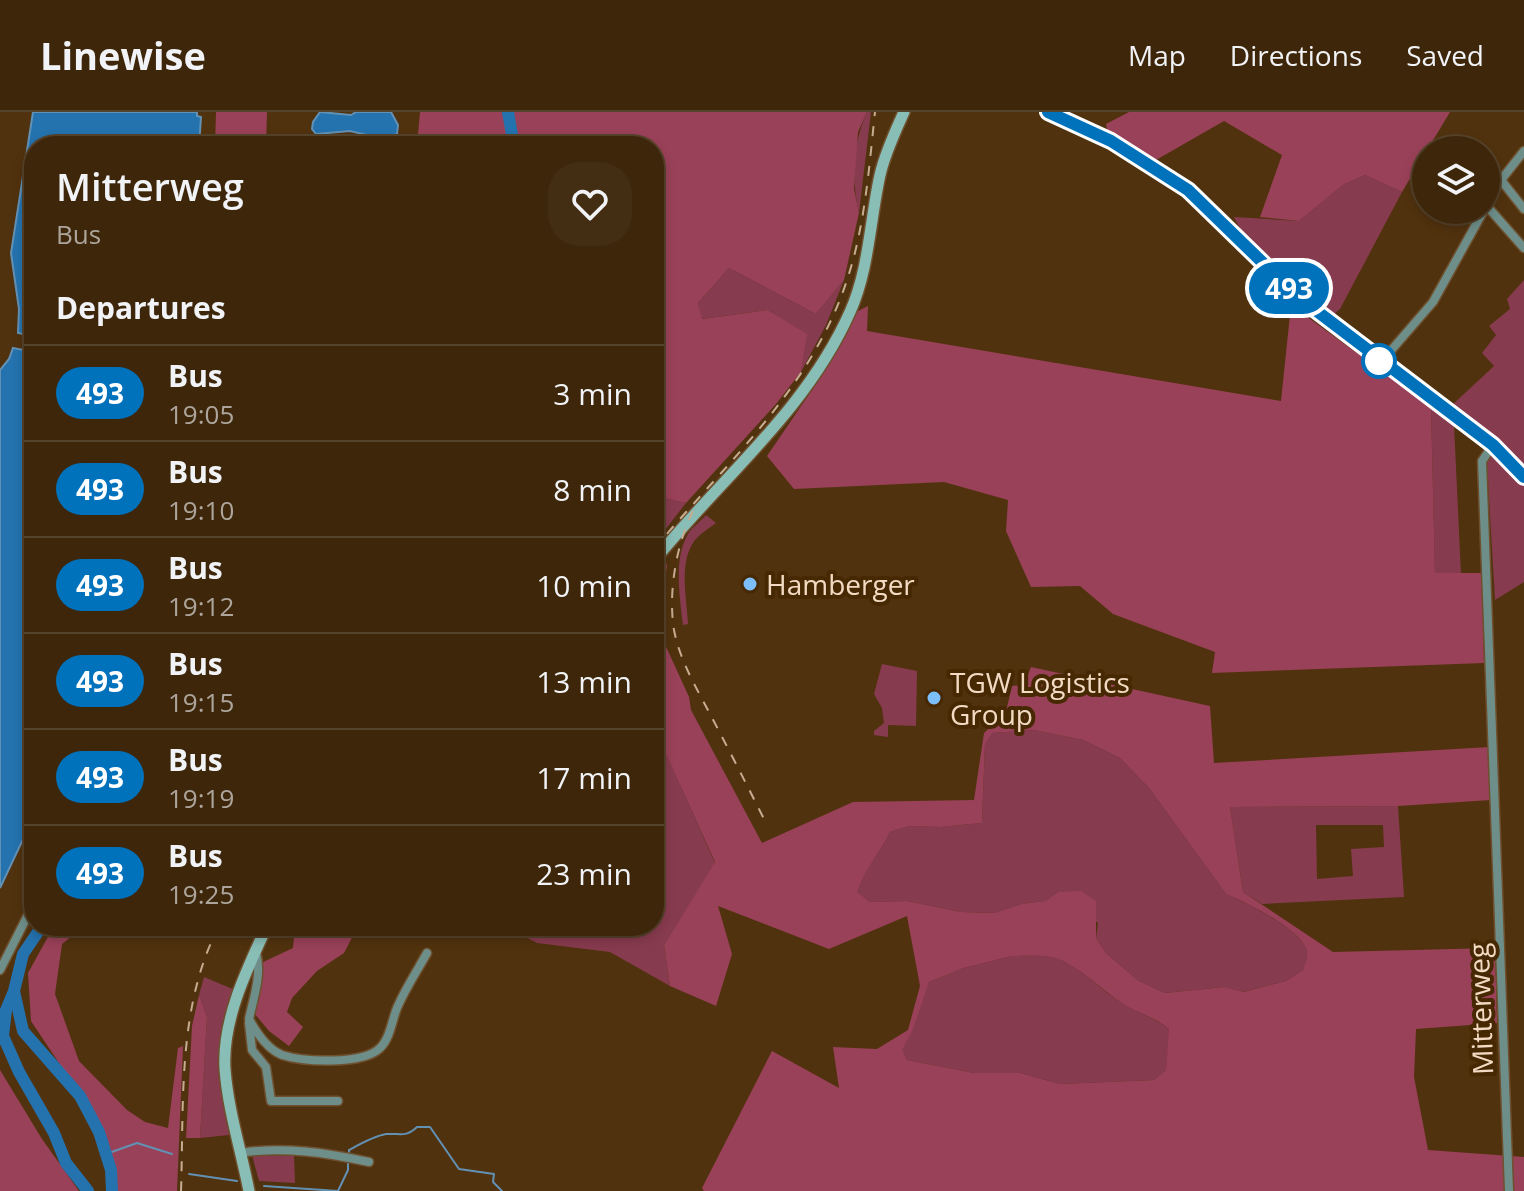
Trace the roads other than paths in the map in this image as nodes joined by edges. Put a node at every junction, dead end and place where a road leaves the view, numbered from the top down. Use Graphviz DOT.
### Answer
graph roads {
  1 [pos="904,112"];
  2 [pos="1048,112"];
  3 [pos="1524,151"];
  4 [pos="1501,180"];
  5 [pos="1524,209"];
  6 [pos="1500,223"];
  7 [pos="1476,224"];
  8 [pos="1524,248"];
  9 [pos="1381,362"];
  10 [pos="1493,445"];
  11 [pos="1524,477"];
  12 [pos="664,550"];
  13 [pos="24,923"];
  14 [pos="262,936"];
  15 [pos="255,951"];
  16 [pos="427,953"];
  17 [pos="0,970"];
  18 [pos="249,1019"];
  19 [pos="338,1101"];
  20 [pos="241,1153"];
  21 [pos="369,1162"];
  22 [pos="249,1191"];
  23 [pos="1509,1191"];
  1 -- 12 [label="main road"];
  2 -- 9 [label="street"];
  3 -- 4 [label="street"];
  4 -- 5 [label="street"];
  6 -- 8 [label="street"];
  7 -- 9 [label="street"];
  9 -- 10 [label="street"];
  10 -- 11 [label="street"];
  10 -- 23 [label="street, Mitterweg"];
  13 -- 17 [label="street"];
  14 -- 15 [label="main road"];
  15 -- 18 [label="street"];
  15 -- 20 [label="main road"];
  16 -- 18 [label="street"];
  18 -- 19 [label="street"];
  20 -- 21 [label="street"];
  20 -- 22 [label="main road"];
}
